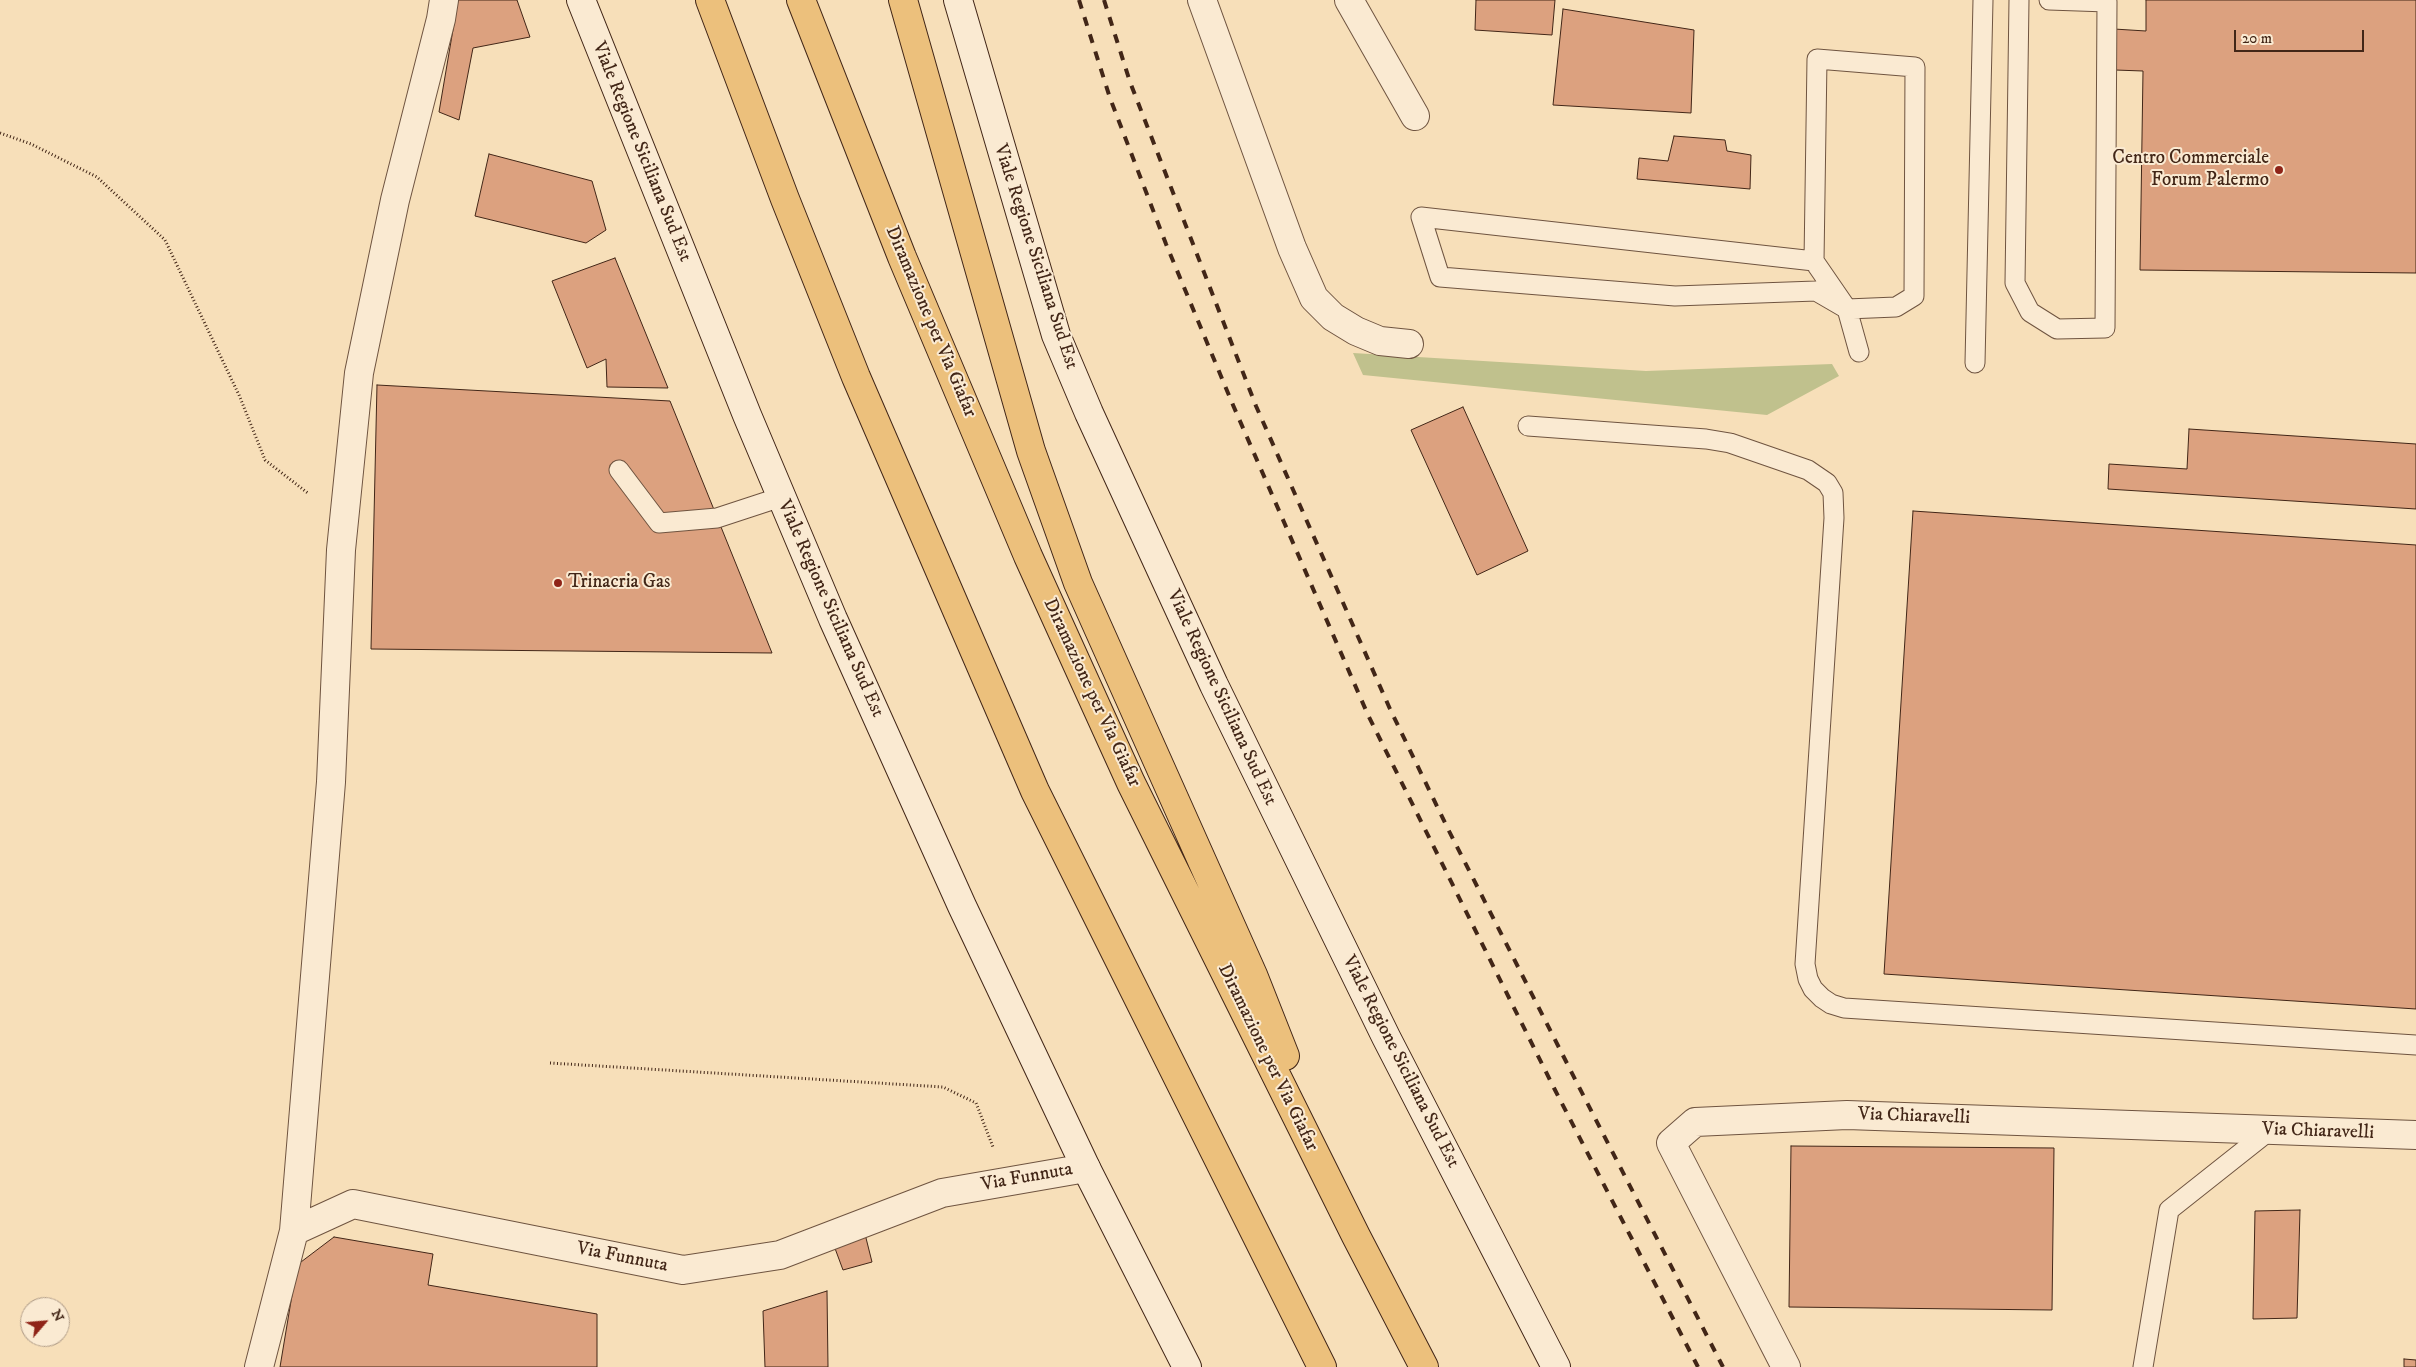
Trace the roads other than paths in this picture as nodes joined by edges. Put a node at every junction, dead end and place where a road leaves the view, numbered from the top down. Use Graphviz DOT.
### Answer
graph roads {
  1 [pos="444,0"];
  2 [pos="581,0"];
  3 [pos="710,0"];
  4 [pos="801,0"];
  5 [pos="903,0"];
  6 [pos="958,0"];
  7 [pos="1202,0"];
  8 [pos="1350,0"];
  9 [pos="1983,0"];
  10 [pos="2019,0"];
  11 [pos="2049,0"];
  12 [pos="1414,116"];
  13 [pos="1814,261"];
  14 [pos="1847,309"];
  15 [pos="1409,344"];
  16 [pos="1859,352"];
  17 [pos="1975,363"];
  18 [pos="1528,426"];
  19 [pos="619,470"];
  20 [pos="781,497"];
  21 [pos="2416,1045"];
  22 [pos="2270,1130"];
  23 [pos="2416,1135"];
  24 [pos="1086,1168"];
  25 [pos="294,1230"];
  26 [pos="1356,1236"];
  27 [pos="259,1367"];
  28 [pos="1187,1367"];
  29 [pos="1322,1367"];
  30 [pos="1424,1367"];
  31 [pos="1556,1367"];
  32 [pos="1786,1367"];
  33 [pos="2143,1367"];
  1 -- 25 [label="street"];
  2 -- 20 [label="street, Viale Regione Siciliana Sud Est"];
  3 -- 29 [label="highway"];
  4 -- 26 [label="highway, Diramazione per Via Giafar"];
  5 -- 26 [label="highway"];
  6 -- 31 [label="street, Viale Regione Siciliana Sud Est"];
  7 -- 15 [label="street"];
  8 -- 12 [label="street"];
  9 -- 17 [label="lane"];
  10 -- 11 [label="lane"];
  13 -- 14 [label="lane"];
  13 -- 14 [label="lane"];
  13 -- 14 [label="lane"];
  14 -- 16 [label="lane"];
  18 -- 21 [label="lane"];
  19 -- 20 [label="lane"];
  20 -- 24 [label="street, Viale Regione Siciliana Sud Est"];
  22 -- 23 [label="street, Via Chiaravelli"];
  22 -- 32 [label="street, Via Chiaravelli"];
  22 -- 33 [label="lane"];
  24 -- 25 [label="street, Via Funnuta"];
  24 -- 28 [label="street, Viale Regione Siciliana Sud Est"];
  25 -- 27 [label="street"];
  26 -- 30 [label="highway, Diramazione per Via Giafar"];
}
